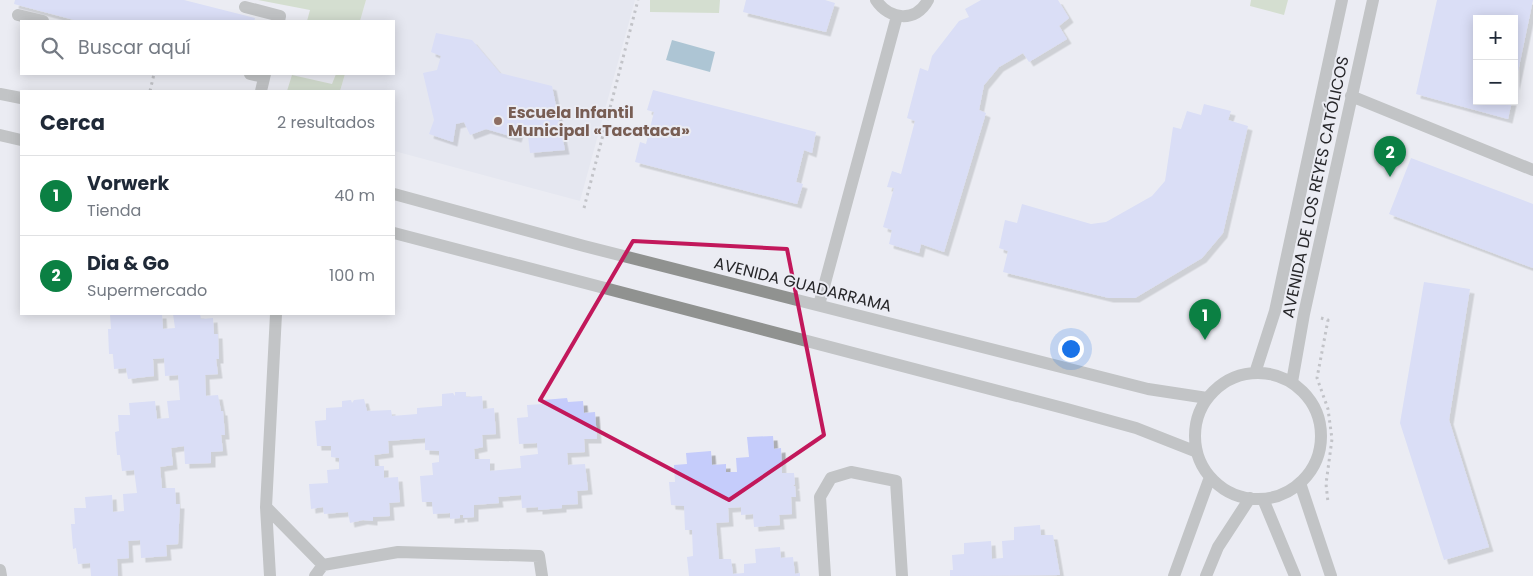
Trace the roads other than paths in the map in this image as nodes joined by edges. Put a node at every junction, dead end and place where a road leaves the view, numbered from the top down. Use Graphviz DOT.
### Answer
graph roads {
  1 [pos="876,0"];
  2 [pos="928,0"];
  3 [pos="1342,0"];
  4 [pos="1373,0"];
  5 [pos="245,7"];
  6 [pos="18,15"];
  7 [pos="896,16"];
  8 [pos="39,20"];
  9 [pos="279,20"];
  10 [pos="265,76"];
  11 [pos="261,90"];
  12 [pos="0,94"];
  13 [pos="1351,96"];
  14 [pos="20,98"];
  15 [pos="0,135"];
  16 [pos="20,140"];
  17 [pos="1533,170"];
  18 [pos="395,194"];
  19 [pos="395,233"];
  20 [pos="819,305"];
  21 [pos="276,315"];
  22 [pos="1255,373"];
  23 [pos="1292,382"];
  24 [pos="1207,398"];
  25 [pos="1197,452"];
  26 [pos="1210,477"];
  27 [pos="1300,483"];
  28 [pos="1250,498"];
  29 [pos="1263,499"];
  30 [pos="266,507"];
  31 [pos="323,564"];
  32 [pos="0,570"];
  33 [pos="1,576"];
  34 [pos="270,576"];
  35 [pos="315,576"];
  36 [pos="542,576"];
  37 [pos="826,576"];
  38 [pos="902,576"];
  39 [pos="1174,576"];
  40 [pos="1206,576"];
  41 [pos="1295,576"];
  42 [pos="1331,576"];
  1 -- 7 [label="street"];
  2 -- 7 [label="street"];
  3 -- 22 [label="street, AVENIDA DE LOS REYES CATÓLICOS"];
  4 -- 13 [label="street, AVENIDA DE LOS REYES CATÓLICOS"];
  5 -- 9 [label="street"];
  6 -- 8 [label="street"];
  7 -- 20 [label="street"];
  10 -- 11 [label="street"];
  12 -- 14 [label="street"];
  13 -- 17 [label="street"];
  13 -- 23 [label="street, AVENIDA DE LOS REYES CATÓLICOS"];
  15 -- 16 [label="street"];
  18 -- 20 [label="street, AVENIDA GUADARRAMA"];
  19 -- 25 [label="street"];
  20 -- 24 [label="street, AVENIDA GUADARRAMA"];
  21 -- 30 [label="street"];
  22 -- 23 [label="street"];
  22 -- 24 [label="street"];
  23 -- 27 [label="street"];
  24 -- 25 [label="street"];
  25 -- 26 [label="street"];
  26 -- 28 [label="street"];
  26 -- 39 [label="street"];
  27 -- 29 [label="street"];
  27 -- 42 [label="street"];
  28 -- 29 [label="street"];
  28 -- 40 [label="street"];
  29 -- 41 [label="street"];
  30 -- 31 [label="street"];
  30 -- 34 [label="street"];
  31 -- 35 [label="street"];
  31 -- 36 [label="street"];
  32 -- 33 [label="street"];
  37 -- 38 [label="street"];
}
